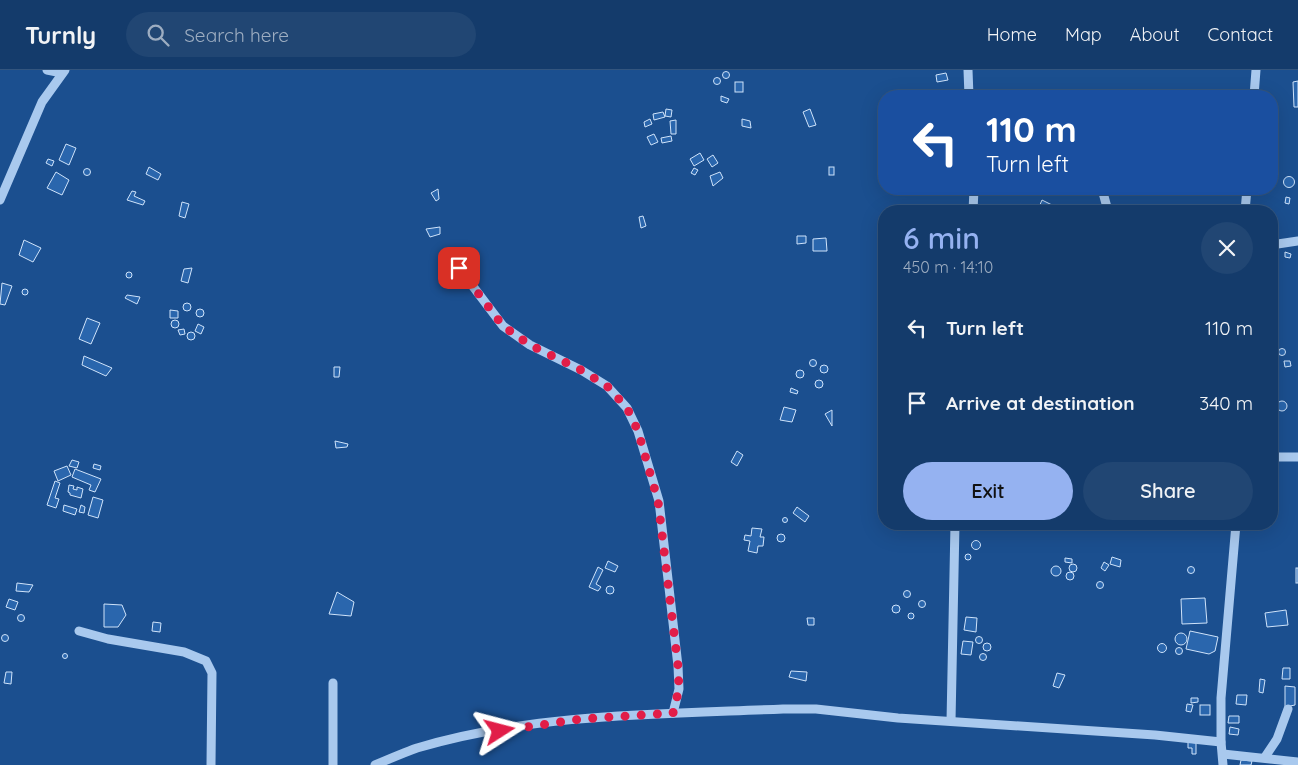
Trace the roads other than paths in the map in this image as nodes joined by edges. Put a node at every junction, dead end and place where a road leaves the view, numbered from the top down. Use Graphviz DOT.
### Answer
graph roads {
  1 [pos="47,70"];
  2 [pos="968,70"];
  3 [pos="1256,70"];
  4 [pos="64,72"];
  5 [pos="969,90"];
  6 [pos="1254,90"];
  7 [pos="0,200"];
  8 [pos="1298,241"];
  9 [pos="1278,244"];
  10 [pos="459,268"];
  11 [pos="1278,457"];
  12 [pos="1298,457"];
  13 [pos="955,530"];
  14 [pos="1235,530"];
  15 [pos="79,631"];
  16 [pos="333,683"];
  17 [pos="1288,709"];
  18 [pos="673,713"];
  19 [pos="951,721"];
  20 [pos="1221,742"];
  21 [pos="1223,754"];
  22 [pos="1265,758"];
  23 [pos="1298,762"];
  24 [pos="211,765"];
  25 [pos="333,765"];
  26 [pos="375,765"];
  27 [pos="1223,765"];
  1 -- 4 [label="street"];
  2 -- 5 [label="street"];
  3 -- 6 [label="street"];
  4 -- 7 [label="street"];
  8 -- 9 [label="street"];
  10 -- 18 [label="street"];
  11 -- 12 [label="street"];
  13 -- 19 [label="street"];
  14 -- 20 [label="street"];
  15 -- 24 [label="street"];
  16 -- 25 [label="street"];
  17 -- 22 [label="street"];
  18 -- 19 [label="street"];
  18 -- 26 [label="street"];
  19 -- 20 [label="street"];
  20 -- 21 [label="street"];
  21 -- 22 [label="street"];
  21 -- 27 [label="street"];
  22 -- 23 [label="street"];
}
